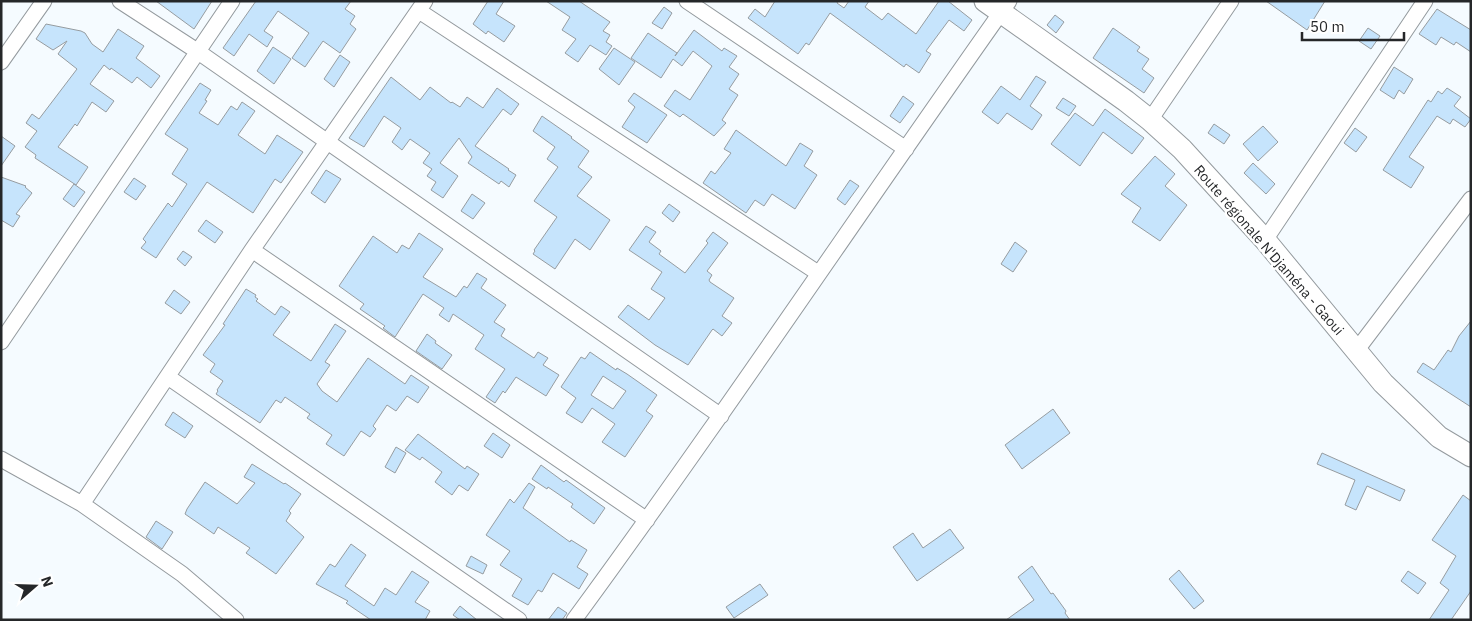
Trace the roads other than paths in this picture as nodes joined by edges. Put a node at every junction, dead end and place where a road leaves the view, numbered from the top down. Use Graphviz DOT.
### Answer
graph roads {
  1 [pos="44,1"];
  2 [pos="120,1"];
  3 [pos="232,1"];
  4 [pos="687,1"];
  5 [pos="1231,1"];
  6 [pos="1425,1"];
  7 [pos="998,5"];
  8 [pos="422,6"];
  9 [pos="197,51"];
  10 [pos="1,62"];
  11 [pos="1150,120"];
  12 [pos="329,142"];
  13 [pos="906,149"];
  14 [pos="1471,199"];
  15 [pos="1264,240"];
  16 [pos="252,250"];
  17 [pos="818,273"];
  18 [pos="1,342"];
  19 [pos="1356,351"];
  20 [pos="168,377"];
  21 [pos="722,416"];
  22 [pos="1470,455"];
  23 [pos="1,460"];
  24 [pos="82,504"];
  25 [pos="647,520"];
  26 [pos="236,620"];
  27 [pos="519,620"];
  28 [pos="574,620"];
  1 -- 10 [label="street"];
  2 -- 9 [label="street"];
  3 -- 9 [label="street"];
  4 -- 13 [label="street"];
  5 -- 11 [label="street"];
  6 -- 15 [label="street"];
  7 -- 11 [label="street, Route régionale N'Djaména - Gaoui"];
  7 -- 13 [label="street"];
  8 -- 12 [label="street"];
  8 -- 17 [label="street"];
  9 -- 12 [label="street"];
  9 -- 18 [label="street"];
  11 -- 15 [label="street, Route régionale N'Djaména - Gaoui"];
  12 -- 16 [label="street"];
  12 -- 21 [label="street"];
  13 -- 17 [label="street"];
  14 -- 19 [label="street"];
  15 -- 19 [label="street, Route régionale N'Djaména - Gaoui"];
  16 -- 20 [label="street"];
  16 -- 25 [label="street"];
  17 -- 21 [label="street"];
  19 -- 22 [label="street, Route régionale N'Djaména - Gaoui"];
  20 -- 24 [label="street"];
  20 -- 27 [label="street"];
  21 -- 25 [label="street"];
  23 -- 24 [label="street"];
  24 -- 26 [label="street"];
  25 -- 28 [label="street"];
}
